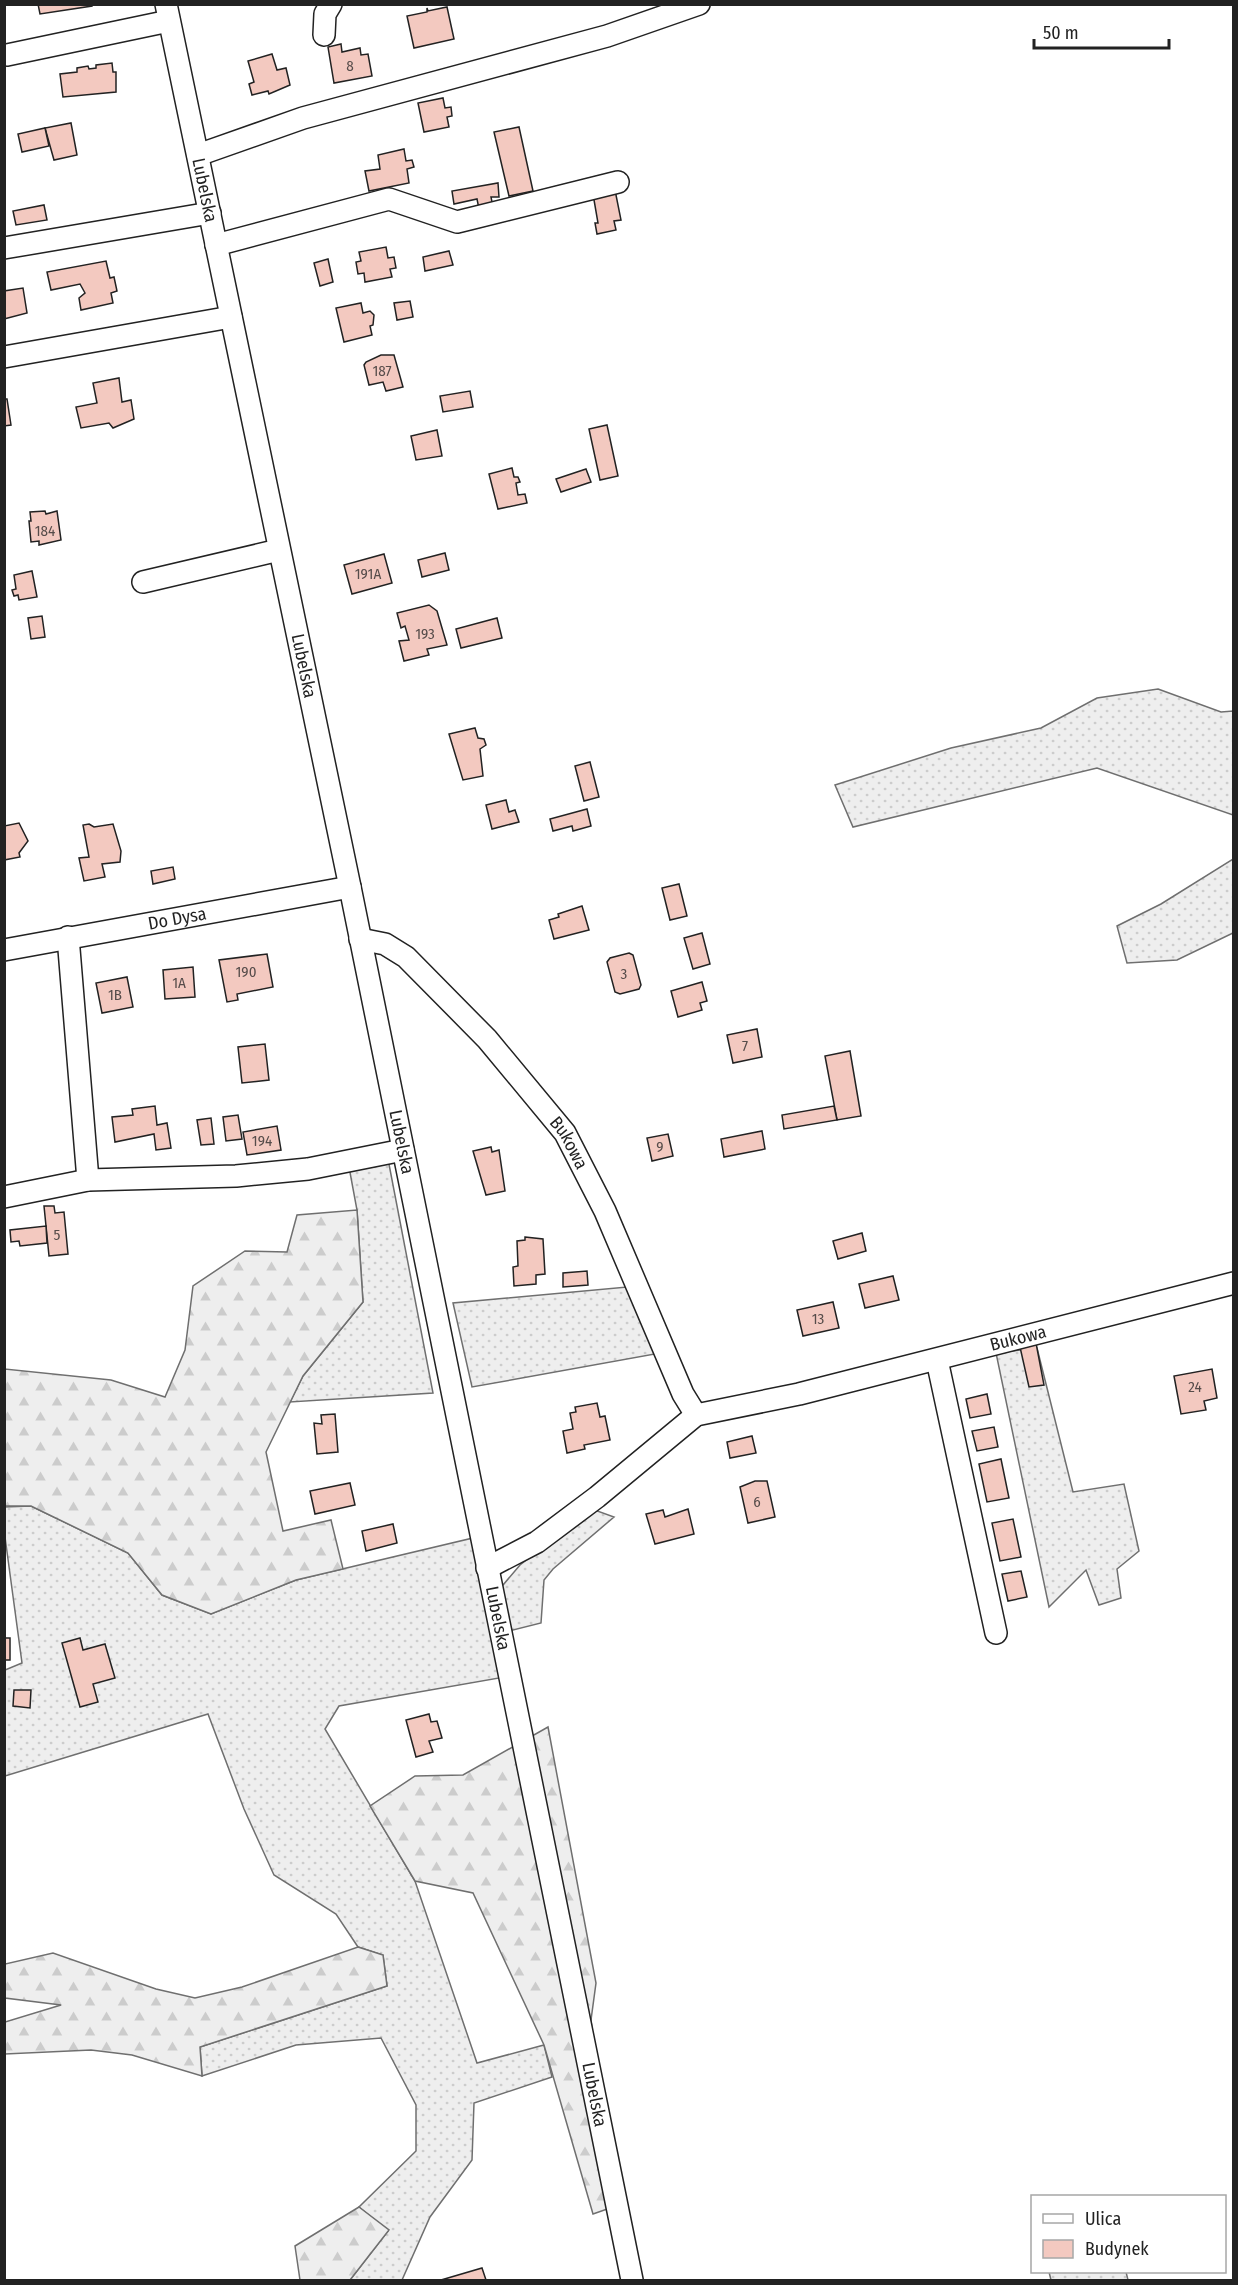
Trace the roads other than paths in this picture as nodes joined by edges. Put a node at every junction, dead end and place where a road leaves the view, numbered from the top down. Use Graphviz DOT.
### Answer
graph roads {
  1 [pos="331,4"];
  2 [pos="699,4"];
  3 [pos="168,13"];
  4 [pos="324,35"];
  5 [pos="7,55"];
  6 [pos="198,155"];
  7 [pos="618,182"];
  8 [pos="210,213"];
  9 [pos="216,245"];
  10 [pos="4,248"];
  11 [pos="231,317"];
  12 [pos="4,357"];
  13 [pos="279,550"];
  14 [pos="142,582"];
  15 [pos="350,887"];
  16 [pos="68,937"];
  17 [pos="360,939"];
  18 [pos="4,950"];
  19 [pos="403,1150"];
  20 [pos="88,1180"];
  21 [pos="4,1197"];
  22 [pos="1233,1283"];
  23 [pos="937,1360"];
  24 [pos="696,1415"];
  25 [pos="487,1568"];
  26 [pos="996,1633"];
  27 [pos="632,2280"];
  1 -- 4 [label="street"];
  2 -- 6 [label="street"];
  3 -- 5 [label="street"];
  3 -- 6 [label="street, Lubelska"];
  6 -- 8 [label="street, Lubelska"];
  7 -- 9 [label="street"];
  8 -- 9 [label="street, Lubelska"];
  8 -- 10 [label="street"];
  9 -- 11 [label="street, Lubelska"];
  11 -- 12 [label="street"];
  11 -- 13 [label="street, Lubelska"];
  13 -- 14 [label="street"];
  13 -- 15 [label="street, Lubelska"];
  15 -- 16 [label="street, Do Dysa"];
  15 -- 17 [label="street, Lubelska"];
  16 -- 18 [label="street, Do Dysa"];
  16 -- 20 [label="street"];
  17 -- 19 [label="street, Lubelska"];
  17 -- 24 [label="street, Bukowa"];
  19 -- 20 [label="street"];
  19 -- 25 [label="street, Lubelska"];
  20 -- 21 [label="street"];
  22 -- 23 [label="street, Bukowa"];
  23 -- 24 [label="street, Bukowa"];
  23 -- 26 [label="street"];
  24 -- 25 [label="street, Bukowa"];
  25 -- 27 [label="street, Lubelska"];
}
